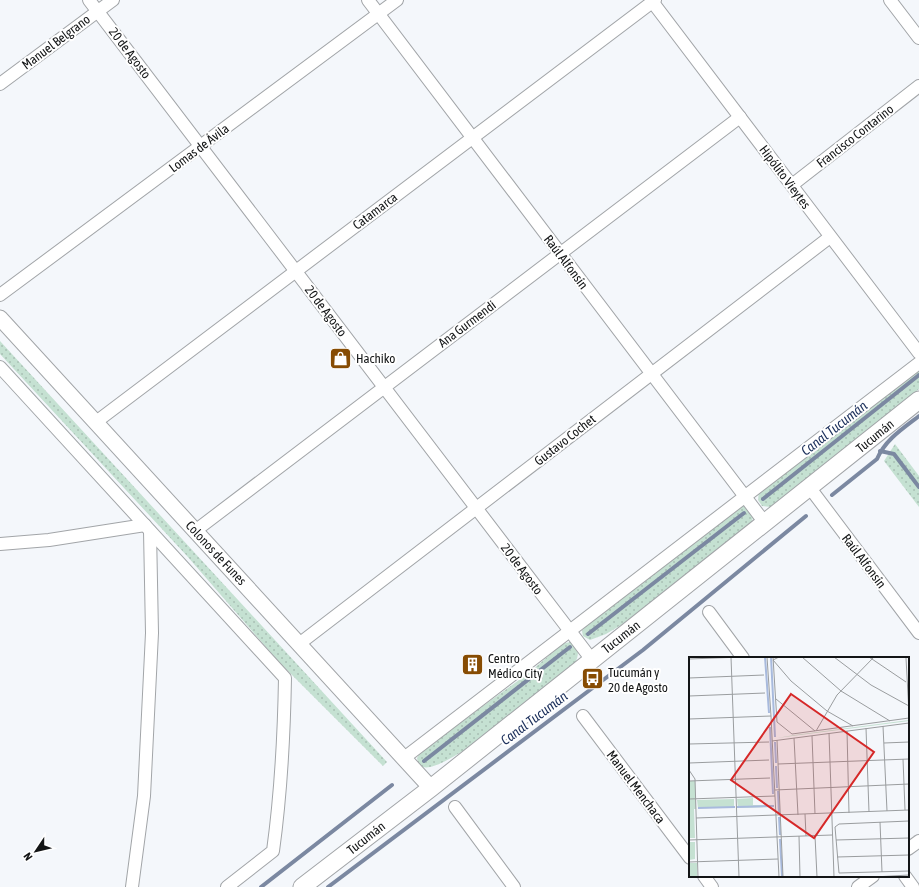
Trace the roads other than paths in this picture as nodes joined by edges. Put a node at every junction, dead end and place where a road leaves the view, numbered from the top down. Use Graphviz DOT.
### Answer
graph roads {
  1 [pos="90,0"];
  2 [pos="113,0"];
  3 [pos="368,0"];
  4 [pos="397,0"];
  5 [pos="652,1"];
  6 [pos="897,2"];
  7 [pos="98,11"];
  8 [pos="378,14"];
  9 [pos="919,38"];
  10 [pos="0,84"];
  11 [pos="919,86"];
  12 [pos="740,117"];
  13 [pos="472,138"];
  14 [pos="201,146"];
  15 [pos="792,185"];
  16 [pos="830,237"];
  17 [pos="560,254"];
  18 [pos="296,271"];
  19 [pos="0,295"];
  20 [pos="0,318"];
  21 [pos="919,353"];
  22 [pos="919,363"];
  23 [pos="0,367"];
  24 [pos="651,374"];
  25 [pos="384,387"];
  26 [pos="919,400"];
  27 [pos="96,422"];
  28 [pos="810,488"];
  29 [pos="744,497"];
  30 [pos="476,508"];
  31 [pos="765,523"];
  32 [pos="147,528"];
  33 [pos="195,531"];
  34 [pos="0,544"];
  35 [pos="709,612"];
  36 [pos="569,631"];
  37 [pos="919,633"];
  38 [pos="299,644"];
  39 [pos="742,657"];
  40 [pos="592,660"];
  41 [pos="583,716"];
  42 [pos="404,758"];
  43 [pos="431,788"];
  44 [pos="455,807"];
  45 [pos="919,841"];
  46 [pos="909,849"];
  47 [pos="689,857"];
  48 [pos="705,877"];
  49 [pos="872,877"];
  50 [pos="906,877"];
  51 [pos="132,887"];
  52 [pos="227,887"];
  53 [pos="302,887"];
  54 [pos="514,887"];
  55 [pos="712,887"];
  56 [pos="858,887"];
  57 [pos="913,887"];
  1 -- 7 [label="street, 20 de Agosto"];
  2 -- 7 [label="street, Manuel Belgrano"];
  3 -- 8 [label="street, Raúl Alfonsín"];
  4 -- 8 [label="street, Lomas de Ávila"];
  5 -- 12 [label="street, Hipólito Vieytes"];
  5 -- 13 [label="street, Catamarca"];
  6 -- 9 [label="street"];
  7 -- 10 [label="street, Manuel Belgrano"];
  7 -- 14 [label="street, 20 de Agosto"];
  8 -- 13 [label="street, Raúl Alfonsín"];
  8 -- 14 [label="street, Lomas de Ávila"];
  11 -- 15 [label="street, Francisco Contarino"];
  12 -- 15 [label="street, Hipólito Vieytes"];
  12 -- 17 [label="street, Ana Gurmendi"];
  13 -- 17 [label="street, Raúl Alfonsín"];
  13 -- 18 [label="street, Catamarca"];
  14 -- 18 [label="street, 20 de Agosto"];
  14 -- 19 [label="street, Lomas de Ávila"];
  15 -- 16 [label="street, Hipólito Vieytes"];
  16 -- 21 [label="street, Hipólito Vieytes"];
  16 -- 24 [label="street, Gustavo Cochet"];
  17 -- 24 [label="street, Raúl Alfonsín"];
  17 -- 25 [label="street, Ana Gurmendi"];
  18 -- 25 [label="street, 20 de Agosto"];
  18 -- 27 [label="street, Catamarca"];
  20 -- 27 [label="street, Colonos de Funes"];
  22 -- 29 [label="street"];
  23 -- 32 [label="street"];
  24 -- 29 [label="street, Raúl Alfonsín"];
  24 -- 30 [label="street, Gustavo Cochet"];
  25 -- 30 [label="street, 20 de Agosto"];
  25 -- 33 [label="street, Ana Gurmendi"];
  26 -- 28 [label="main road, Tucumán"];
  27 -- 33 [label="street, Colonos de Funes"];
  28 -- 31 [label="main road, Tucumán"];
  28 -- 37 [label="street, Raúl Alfonsín"];
  29 -- 31 [label="street, Raúl Alfonsín"];
  29 -- 36 [label="street"];
  30 -- 36 [label="street, 20 de Agosto"];
  30 -- 38 [label="street, Gustavo Cochet"];
  31 -- 40 [label="main road, Tucumán"];
  32 -- 34 [label="street"];
  32 -- 51 [label="street"];
  32 -- 52 [label="street"];
  33 -- 38 [label="street, Colonos de Funes"];
  35 -- 39 [label="street"];
  36 -- 40 [label="street, 20 de Agosto"];
  36 -- 42 [label="street"];
  38 -- 42 [label="street, Colonos de Funes"];
  40 -- 43 [label="main road, Tucumán"];
  41 -- 47 [label="street, Manuel Menchaca"];
  42 -- 43 [label="street, Colonos de Funes"];
  43 -- 53 [label="main road, Tucumán"];
  44 -- 54 [label="street"];
  45 -- 46 [label="street"];
  48 -- 55 [label="street"];
  49 -- 56 [label="street"];
  50 -- 57 [label="street"];
}
